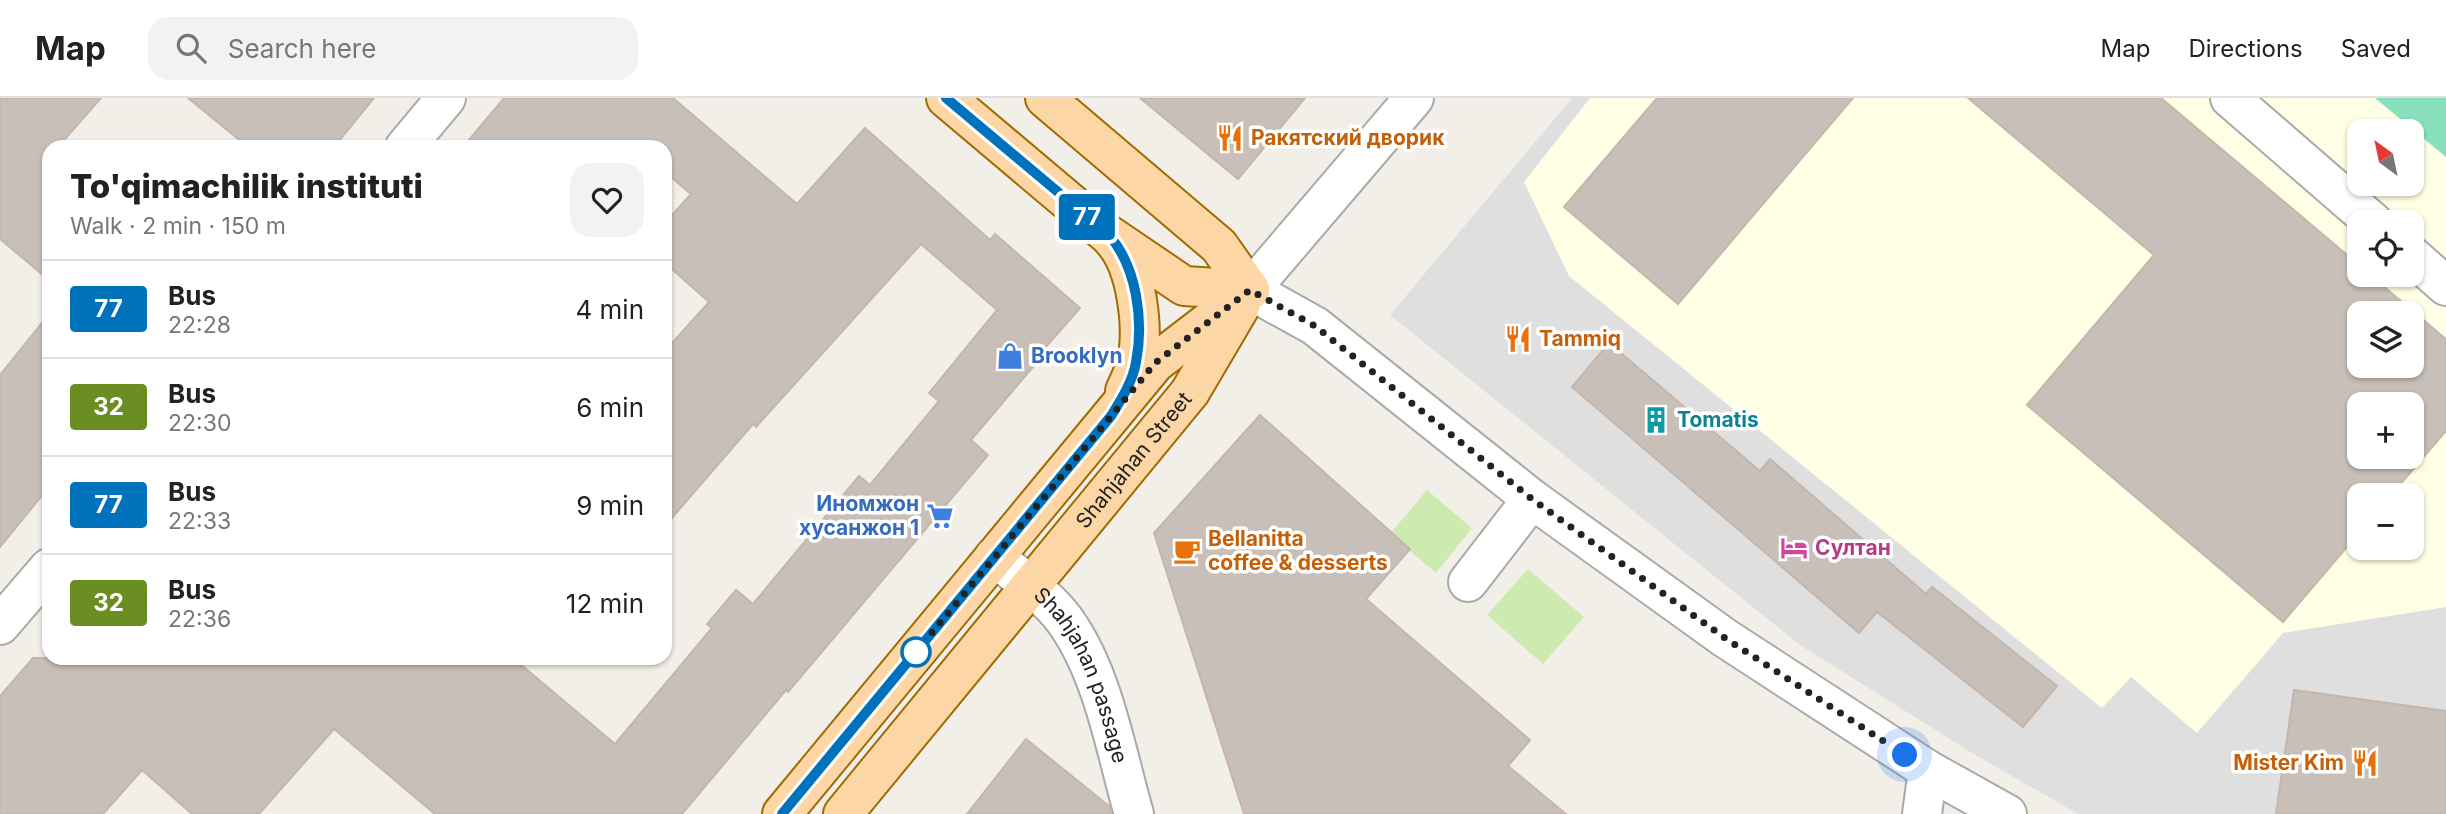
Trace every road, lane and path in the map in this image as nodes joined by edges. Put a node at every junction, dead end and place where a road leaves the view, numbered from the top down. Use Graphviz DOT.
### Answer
graph roads {
  1 [pos="446,98"];
  2 [pos="946,98"];
  3 [pos="1045,98"];
  4 [pos="1414,98"];
  5 [pos="2230,98"];
  6 [pos="411,140"];
  7 [pos="2359,210"];
  8 [pos="1108,234"];
  9 [pos="2424,267"];
  10 [pos="2446,286"];
  11 [pos="1250,290"];
  12 [pos="1111,416"];
  13 [pos="1532,499"];
  14 [pos="994,557"];
  15 [pos="42,576"];
  16 [pos="1468,582"];
  17 [pos="1031,587"];
  18 [pos="0,625"];
  19 [pos="1928,769"];
  20 [pos="782,814"];
  21 [pos="844,814"];
  22 [pos="1134,814"];
  23 [pos="1922,814"];
  24 [pos="2007,814"];
  1 -- 6 [label="street"];
  2 -- 8 [label="main road"];
  3 -- 11 [label="main road"];
  4 -- 11 [label="street, Shahjahan Street"];
  5 -- 7 [label="street"];
  8 -- 11 [label="main road"];
  8 -- 12 [label="main road"];
  9 -- 10 [label="street"];
  11 -- 12 [label="main road"];
  11 -- 13 [label="street"];
  11 -- 17 [label="main road, Shahjahan Street"];
  12 -- 14 [label="main road"];
  13 -- 16 [label="street"];
  13 -- 19 [label="street"];
  14 -- 17 [label="street, Shahjahan passage"];
  14 -- 20 [label="main road"];
  15 -- 18 [label="street"];
  17 -- 21 [label="main road, Shahjahan Street"];
  17 -- 22 [label="street, Shahjahan passage"];
  19 -- 23 [label="street"];
  19 -- 24 [label="street"];
}
